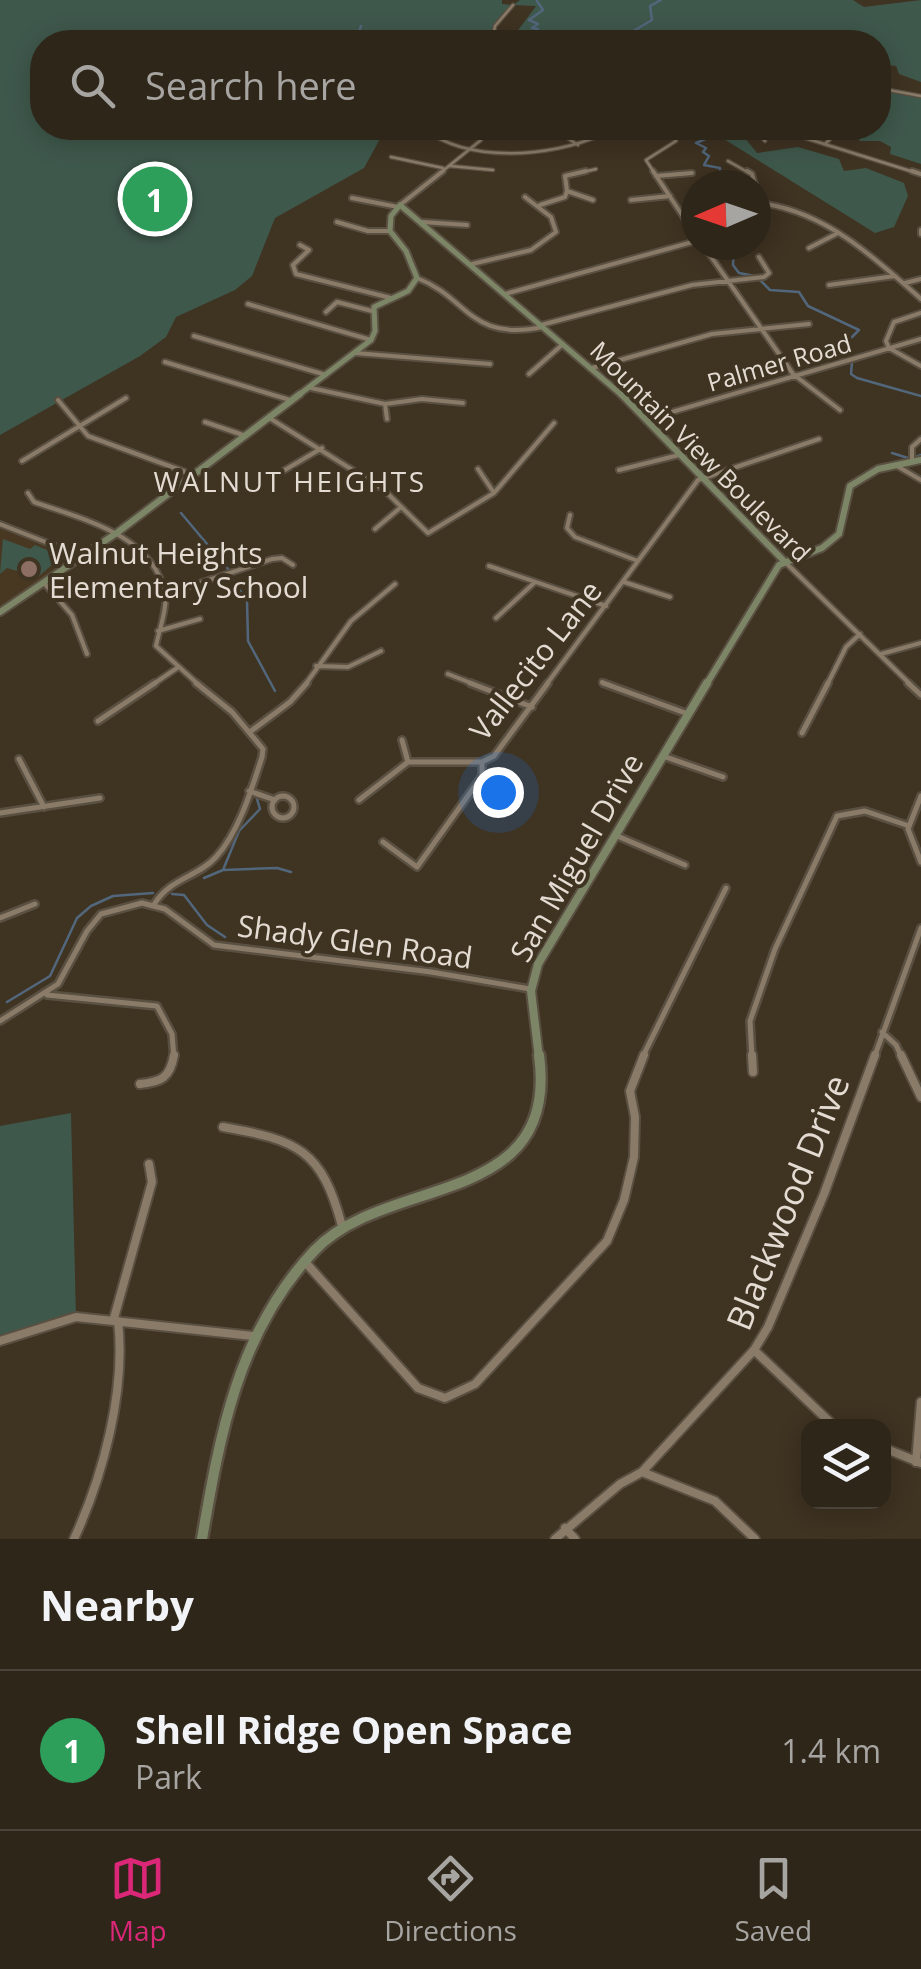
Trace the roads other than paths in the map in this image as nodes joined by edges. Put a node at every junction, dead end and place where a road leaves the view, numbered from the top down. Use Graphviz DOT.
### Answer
graph roads {
  1 [pos="513,5"];
  2 [pos="494,30"];
  3 [pos="891,90"];
  4 [pos="921,96"];
  5 [pos="445,140"];
  6 [pos="480,140"];
  7 [pos="570,140"];
  8 [pos="592,140"];
  9 [pos="675,140"];
  10 [pos="812,140"];
  11 [pos="829,140"];
  12 [pos="825,144"];
  13 [pos="578,145"];
  14 [pos="474,147"];
  15 [pos="391,157"];
  16 [pos="728,161"];
  17 [pos="445,167"];
  18 [pos="596,169"];
  19 [pos="493,170"];
  20 [pos="743,170"];
  21 [pos="681,174"];
  22 [pos="921,174"];
  23 [pos="656,176"];
  24 [pos="568,191"];
  25 [pos="670,196"];
  26 [pos="526,197"];
  27 [pos="352,198"];
  28 [pos="593,200"];
  29 [pos="630,200"];
  30 [pos="540,205"];
  31 [pos="771,205"];
  32 [pos="399,206"];
  33 [pos="681,214"];
  34 [pos="337,222"];
  35 [pos="422,222"];
  36 [pos="467,225"];
  37 [pos="390,231"];
  38 [pos="836,234"];
  39 [pos="681,243"];
  40 [pos="300,244"];
  41 [pos="810,248"];
  42 [pos="714,260"];
  43 [pos="760,260"];
  44 [pos="472,264"];
  45 [pos="895,276"];
  46 [pos="417,278"];
  47 [pos="921,278"];
  48 [pos="730,281"];
  49 [pos="905,283"];
  50 [pos="829,285"];
  51 [pos="505,294"];
  52 [pos="391,298"];
  53 [pos="921,299"];
  54 [pos="248,304"];
  55 [pos="372,311"];
  56 [pos="326,312"];
  57 [pos="921,313"];
  58 [pos="810,324"];
  59 [pos="542,326"];
  60 [pos="761,328"];
  61 [pos="194,336"];
  62 [pos="372,340"];
  63 [pos="921,340"];
  64 [pos="563,344"];
  65 [pos="890,348"];
  66 [pos="356,354"];
  67 [pos="166,362"];
  68 [pos="490,364"];
  69 [pos="921,366"];
  70 [pos="592,368"];
  71 [pos="529,374"];
  72 [pos="793,374"];
  73 [pos="326,375"];
  74 [pos="311,388"];
  75 [pos="126,398"];
  76 [pos="58,400"];
  77 [pos="293,401"];
  78 [pos="463,403"];
  79 [pos="385,404"];
  80 [pos="840,410"];
  81 [pos="388,418"];
  82 [pos="270,419"];
  83 [pos="648,419"];
  84 [pos="205,422"];
  85 [pos="554,423"];
  86 [pos="79,425"];
  87 [pos="246,436"];
  88 [pos="820,439"];
  89 [pos="921,440"];
  90 [pos="322,448"];
  91 [pos="682,454"];
  92 [pos="916,460"];
  93 [pos="22,461"];
  94 [pos="895,464"];
  95 [pos="478,469"];
  96 [pos="619,470"];
  97 [pos="191,474"];
  98 [pos="278,474"];
  99 [pos="705,478"];
  100 [pos="921,480"];
  101 [pos="28,493"];
  102 [pos="494,493"];
  103 [pos="400,508"];
  104 [pos="570,515"];
  105 [pos="0,524"];
  106 [pos="375,529"];
  107 [pos="118,532"];
  108 [pos="82,557"];
  109 [pos="638,561"];
  110 [pos="784,561"];
  111 [pos="293,565"];
  112 [pos="489,566"];
  113 [pos="624,582"];
  114 [pos="44,583"];
  115 [pos="534,583"];
  116 [pos="395,584"];
  117 [pos="166,594"];
  118 [pos="670,596"];
  119 [pos="606,606"];
  120 [pos="0,612"];
  121 [pos="496,618"];
  122 [pos="200,620"];
  123 [pos="158,631"];
  124 [pos="860,634"];
  125 [pos="921,644"];
  126 [pos="381,650"];
  127 [pos="87,654"];
  128 [pos="881,654"];
  129 [pos="316,666"];
  130 [pos="177,668"];
  131 [pos="448,674"];
  132 [pos="602,682"];
  133 [pos="921,695"];
  134 [pos="532,707"];
  135 [pos="688,714"];
  136 [pos="98,721"];
  137 [pos="251,731"];
  138 [pos="802,734"];
  139 [pos="402,740"];
  140 [pos="662,756"];
  141 [pos="19,759"];
  142 [pos="408,762"];
  143 [pos="482,762"];
  144 [pos="723,777"];
  145 [pos="250,791"];
  146 [pos="921,796"];
  147 [pos="100,798"];
  148 [pos="275,800"];
  149 [pos="359,800"];
  150 [pos="44,808"];
  151 [pos="0,813"];
  152 [pos="909,826"];
  153 [pos="615,834"];
  154 [pos="383,842"];
  155 [pos="921,862"];
  156 [pos="685,865"];
  157 [pos="726,888"];
  158 [pos="155,903"];
  159 [pos="35,904"];
  160 [pos="0,918"];
  161 [pos="921,928"];
  162 [pos="530,989"];
  163 [pos="46,995"];
  164 [pos="1,1019"];
  165 [pos="882,1032"];
  166 [pos="753,1072"];
  167 [pos="140,1084"];
  168 [pos="921,1097"];
  169 [pos="223,1126"];
  170 [pos="149,1164"];
  171 [pos="342,1226"];
  172 [pos="304,1260"];
  173 [pos="116,1320"];
  174 [pos="254,1336"];
  175 [pos="0,1341"];
  176 [pos="754,1350"];
  177 [pos="921,1402"];
  178 [pos="827,1419"];
  179 [pos="891,1451"];
  180 [pos="919,1462"];
  181 [pos="642,1472"];
  182 [pos="565,1528"];
  183 [pos="74,1539"];
  184 [pos="202,1539"];
  185 [pos="555,1539"];
  186 [pos="575,1539"];
  187 [pos="756,1539"];
  1 -- 2 [label="street"];
  3 -- 4 [label="street"];
  5 -- 14 [label="street"];
  6 -- 14 [label="street"];
  7 -- 13 [label="street"];
  8 -- 13 [label="street"];
  9 -- 23 [label="street"];
  10 -- 12 [label="street"];
  11 -- 12 [label="street"];
  12 -- 22 [label="street"];
  13 -- 14 [label="street"];
  14 -- 17 [label="street"];
  15 -- 17 [label="street"];
  16 -- 20 [label="street"];
  17 -- 19 [label="street"];
  17 -- 32 [label="street"];
  18 -- 24 [label="street"];
  21 -- 23 [label="street"];
  23 -- 25 [label="street"];
  24 -- 28 [label="street"];
  24 -- 30 [label="street"];
  25 -- 29 [label="street"];
  25 -- 33 [label="street"];
  26 -- 30 [label="street"];
  27 -- 32 [label="street"];
  30 -- 44 [label="street"];
  31 -- 38 [label="street"];
  32 -- 35 [label="street, Mountain View Boulevard"];
  32 -- 37 [label="street"];
  34 -- 37 [label="street"];
  35 -- 36 [label="street"];
  35 -- 44 [label="street, Mountain View Boulevard"];
  37 -- 46 [label="street"];
  38 -- 41 [label="street"];
  38 -- 45 [label="street"];
  39 -- 51 [label="street"];
  40 -- 52 [label="street"];
  42 -- 48 [label="street"];
  43 -- 48 [label="street"];
  44 -- 51 [label="street, Mountain View Boulevard"];
  45 -- 49 [label="street"];
  45 -- 50 [label="street"];
  46 -- 52 [label="street"];
  46 -- 59 [label="street"];
  47 -- 49 [label="street"];
  48 -- 59 [label="street"];
  48 -- 60 [label="street"];
  49 -- 53 [label="street"];
  51 -- 59 [label="street, Mountain View Boulevard"];
  52 -- 55 [label="street"];
  54 -- 62 [label="street"];
  55 -- 56 [label="street"];
  55 -- 62 [label="street"];
  57 -- 65 [label="street"];
  58 -- 60 [label="street"];
  59 -- 64 [label="street, Mountain View Boulevard"];
  60 -- 70 [label="street"];
  60 -- 72 [label="street"];
  61 -- 73 [label="street"];
  62 -- 66 [label="street"];
  63 -- 65 [label="street, Palmer Road"];
  64 -- 70 [label="street, Mountain View Boulevard"];
  64 -- 71 [label="street"];
  65 -- 69 [label="street"];
  65 -- 72 [label="street, Palmer Road"];
  66 -- 68 [label="street"];
  66 -- 73 [label="street"];
  67 -- 77 [label="street"];
  70 -- 83 [label="street, Mountain View Boulevard"];
  72 -- 80 [label="street"];
  72 -- 83 [label="street, Palmer Road"];
  73 -- 74 [label="street"];
  74 -- 77 [label="street"];
  74 -- 79 [label="street"];
  75 -- 86 [label="street"];
  76 -- 86 [label="street"];
  77 -- 82 [label="street"];
  78 -- 79 [label="street"];
  79 -- 81 [label="street"];
  82 -- 87 [label="street"];
  82 -- 90 [label="street"];
  83 -- 91 [label="street, Mountain View Boulevard"];
  84 -- 87 [label="street"];
  85 -- 102 [label="street"];
  86 -- 93 [label="street"];
  86 -- 97 [label="street"];
  87 -- 97 [label="street"];
  88 -- 99 [label="street"];
  89 -- 92 [label="street"];
  90 -- 98 [label="street"];
  90 -- 103 [label="street"];
  91 -- 96 [label="street"];
  91 -- 99 [label="street, Mountain View Boulevard"];
  92 -- 94 [label="street"];
  94 -- 100 [label="street"];
  94 -- 110 [label="street"];
  95 -- 102 [label="street"];
  97 -- 107 [label="street"];
  99 -- 109 [label="street, Vallecito Lane"];
  99 -- 110 [label="street, Mountain View Boulevard"];
  101 -- 107 [label="street"];
  102 -- 103 [label="street"];
  103 -- 106 [label="street"];
  104 -- 109 [label="street"];
  105 -- 108 [label="street"];
  107 -- 108 [label="street"];
  107 -- 117 [label="street"];
  108 -- 114 [label="street"];
  109 -- 113 [label="street, Vallecito Lane"];
  110 -- 124 [label="street, Mountain View Boulevard"];
  110 -- 135 [label="street, San Miguel Drive"];
  111 -- 117 [label="street"];
  112 -- 115 [label="street"];
  113 -- 118 [label="street"];
  113 -- 119 [label="street, Vallecito Lane"];
  114 -- 120 [label="street"];
  114 -- 127 [label="street"];
  115 -- 119 [label="street"];
  115 -- 121 [label="street"];
  116 -- 129 [label="street"];
  117 -- 123 [label="street"];
  119 -- 134 [label="street, Vallecito Lane"];
  122 -- 123 [label="street"];
  123 -- 130 [label="street"];
  124 -- 128 [label="street, Mountain View Boulevard"];
  124 -- 138 [label="street"];
  125 -- 128 [label="street"];
  126 -- 129 [label="street"];
  128 -- 133 [label="street, Mountain View Boulevard"];
  129 -- 137 [label="street"];
  130 -- 136 [label="street"];
  130 -- 137 [label="street"];
  131 -- 134 [label="street"];
  132 -- 135 [label="street"];
  134 -- 143 [label="street, Vallecito Lane"];
  135 -- 140 [label="street, San Miguel Drive"];
  137 -- 145 [label="street"];
  139 -- 142 [label="street"];
  140 -- 144 [label="street"];
  140 -- 153 [label="street, San Miguel Drive"];
  141 -- 150 [label="street"];
  142 -- 143 [label="street, Vallecito Lane"];
  142 -- 149 [label="street"];
  143 -- 154 [label="street"];
  145 -- 148 [label="street"];
  145 -- 158 [label="street"];
  146 -- 152 [label="street"];
  147 -- 150 [label="street"];
  148 -- 148 [label="street"];
  150 -- 151 [label="street"];
  152 -- 155 [label="street"];
  152 -- 166 [label="street"];
  153 -- 156 [label="street"];
  153 -- 162 [label="street, San Miguel Drive"];
  157 -- 172 [label="street"];
  158 -- 162 [label="street, Shady Glen Road"];
  158 -- 163 [label="street"];
  159 -- 160 [label="street"];
  161 -- 165 [label="street, Blackwood Drive"];
  162 -- 171 [label="street, San Miguel Drive"];
  163 -- 164 [label="street"];
  163 -- 167 [label="street"];
  165 -- 168 [label="street"];
  165 -- 176 [label="street, Blackwood Drive"];
  169 -- 171 [label="street"];
  170 -- 173 [label="street"];
  171 -- 172 [label="street, San Miguel Drive"];
  172 -- 174 [label="street, San Miguel Drive"];
  173 -- 174 [label="street"];
  173 -- 175 [label="street"];
  173 -- 183 [label="street"];
  174 -- 184 [label="street, San Miguel Drive"];
  176 -- 178 [label="street"];
  176 -- 181 [label="street, Blackwood Drive"];
  177 -- 180 [label="street"];
  179 -- 180 [label="street"];
  181 -- 182 [label="street, Blackwood Drive"];
  181 -- 187 [label="street"];
  182 -- 185 [label="street, Blackwood Drive"];
  182 -- 186 [label="street"];
}
